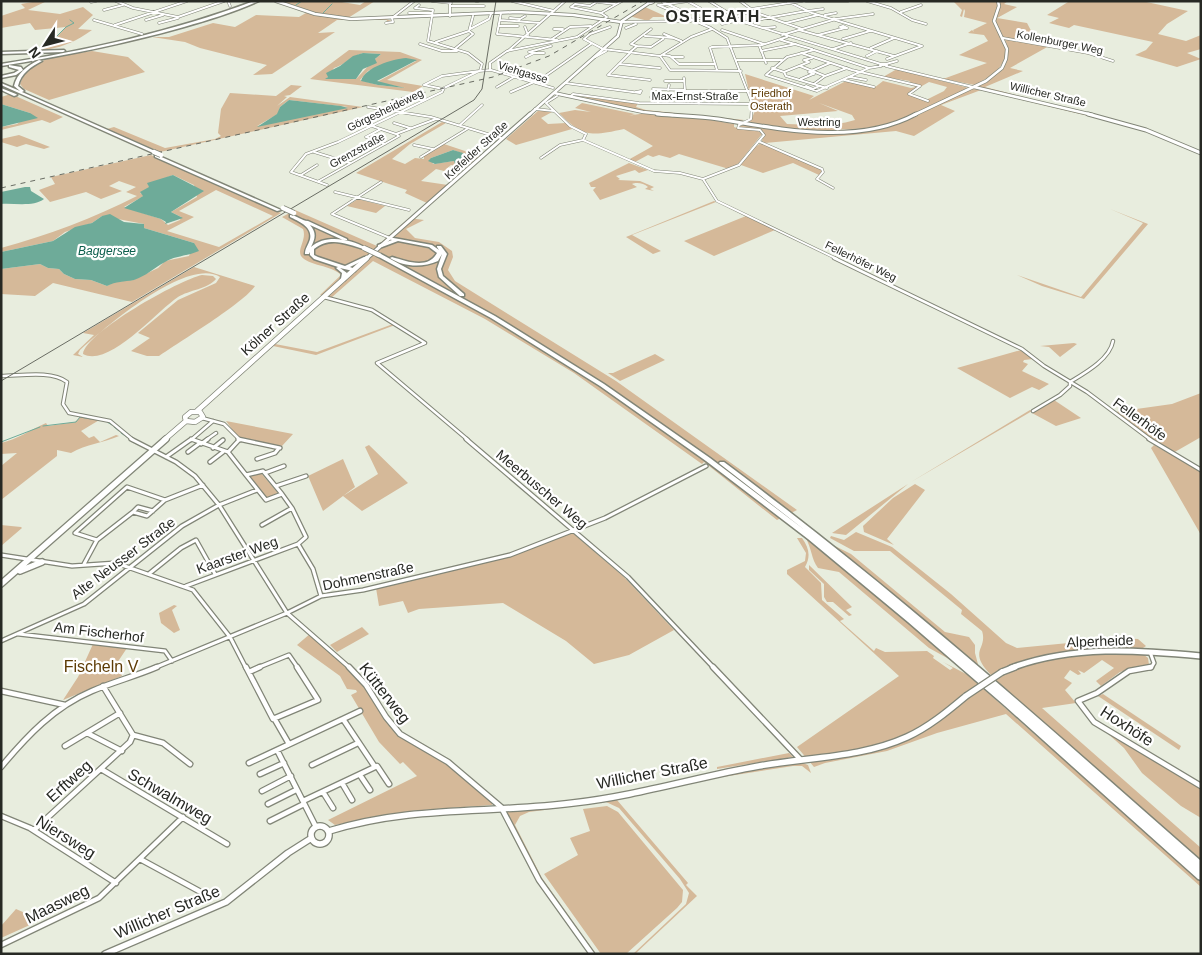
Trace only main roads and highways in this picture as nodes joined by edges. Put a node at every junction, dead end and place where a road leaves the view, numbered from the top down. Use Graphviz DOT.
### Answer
graph roads {
  1 [pos="253,1"];
  2 [pos="258,1"];
  3 [pos="276,1"];
  4 [pos="998,1"];
  5 [pos="651,2"];
  6 [pos="624,18"];
  7 [pos="614,22"];
  8 [pos="621,22"];
  9 [pos="142,35"];
  10 [pos="89,47"];
  11 [pos="82,51"];
  12 [pos="1,53"];
  13 [pos="51,58"];
  14 [pos="1,64"];
  15 [pos="1,77"];
  16 [pos="1,86"];
  17 [pos="973,87"];
  18 [pos="22,91"];
  19 [pos="561,94"];
  20 [pos="555,95"];
  21 [pos="548,98"];
  22 [pos="38,103"];
  23 [pos="44,103"];
  24 [pos="155,154"];
  25 [pos="1201,154"];
  26 [pos="292,215"];
  27 [pos="391,237"];
  28 [pos="403,240"];
  29 [pos="380,246"];
  30 [pos="366,247"];
  31 [pos="380,254"];
  32 [pos="368,257"];
  33 [pos="337,267"];
  34 [pos="352,271"];
  35 [pos="343,279"];
  36 [pos="462,295"];
  37 [pos="198,411"];
  38 [pos="186,421"];
  39 [pos="42,562"];
  40 [pos="9,578"];
  41 [pos="1,584"];
  42 [pos="1201,867"];
  43 [pos="1201,876"];
  1 -- 9 [label="highway"];
  2 -- 11 [label="highway"];
  3 -- 7 [label="main road"];
  4 -- 17 [label="main road, Westring"];
  5 -- 6 [label="main road"];
  6 -- 7 [label="main road"];
  6 -- 8 [label="main road"];
  7 -- 8 [label="main road"];
  8 -- 20 [label="main road, Krefelder Straße"];
  9 -- 10 [label="highway"];
  9 -- 14 [label="highway"];
  10 -- 12 [label="highway"];
  10 -- 14 [label="highway"];
  11 -- 13 [label="highway"];
  11 -- 14 [label="highway"];
  13 -- 14 [label="highway"];
  13 -- 18 [label="highway"];
  14 -- 15 [label="highway"];
  16 -- 18 [label="highway"];
  16 -- 22 [label="highway"];
  16 -- 22 [label="highway"];
  16 -- 23 [label="highway"];
  17 -- 19 [label="main road, Westring"];
  17 -- 25 [label="main road, Willicher Straße"];
  18 -- 23 [label="highway"];
  19 -- 20 [label="main road, Westring"];
  19 -- 21 [label="main road"];
  20 -- 21 [label="main road, Krefelder Straße"];
  21 -- 27 [label="main road, Krefelder Straße"];
  22 -- 24 [label="highway"];
  23 -- 24 [label="highway"];
  24 -- 26 [label="highway, bridge"];
  26 -- 30 [label="highway"];
  26 -- 33 [label="highway"];
  27 -- 28 [label="highway"];
  27 -- 29 [label="main road, Krefelder Straße"];
  27 -- 36 [label="highway"];
  28 -- 29 [label="highway"];
  28 -- 31 [label="highway"];
  29 -- 32 [label="main road, Krefelder Straße"];
  30 -- 31 [label="highway, bridge"];
  30 -- 33 [label="highway"];
  31 -- 36 [label="highway"];
  31 -- 43 [label="highway"];
  32 -- 33 [label="highway"];
  32 -- 34 [label="main road, Kölner Straße"];
  33 -- 34 [label="highway"];
  33 -- 35 [label="highway"];
  34 -- 35 [label="main road, Kölner Straße"];
  35 -- 37 [label="main road, Kölner Straße"];
  36 -- 42 [label="highway"];
  37 -- 38 [label="main road, Kölner Straße"];
  37 -- 38 [label="main road"];
  38 -- 40 [label="main road"];
  39 -- 40 [label="main road"];
  40 -- 41 [label="main road"];
}
